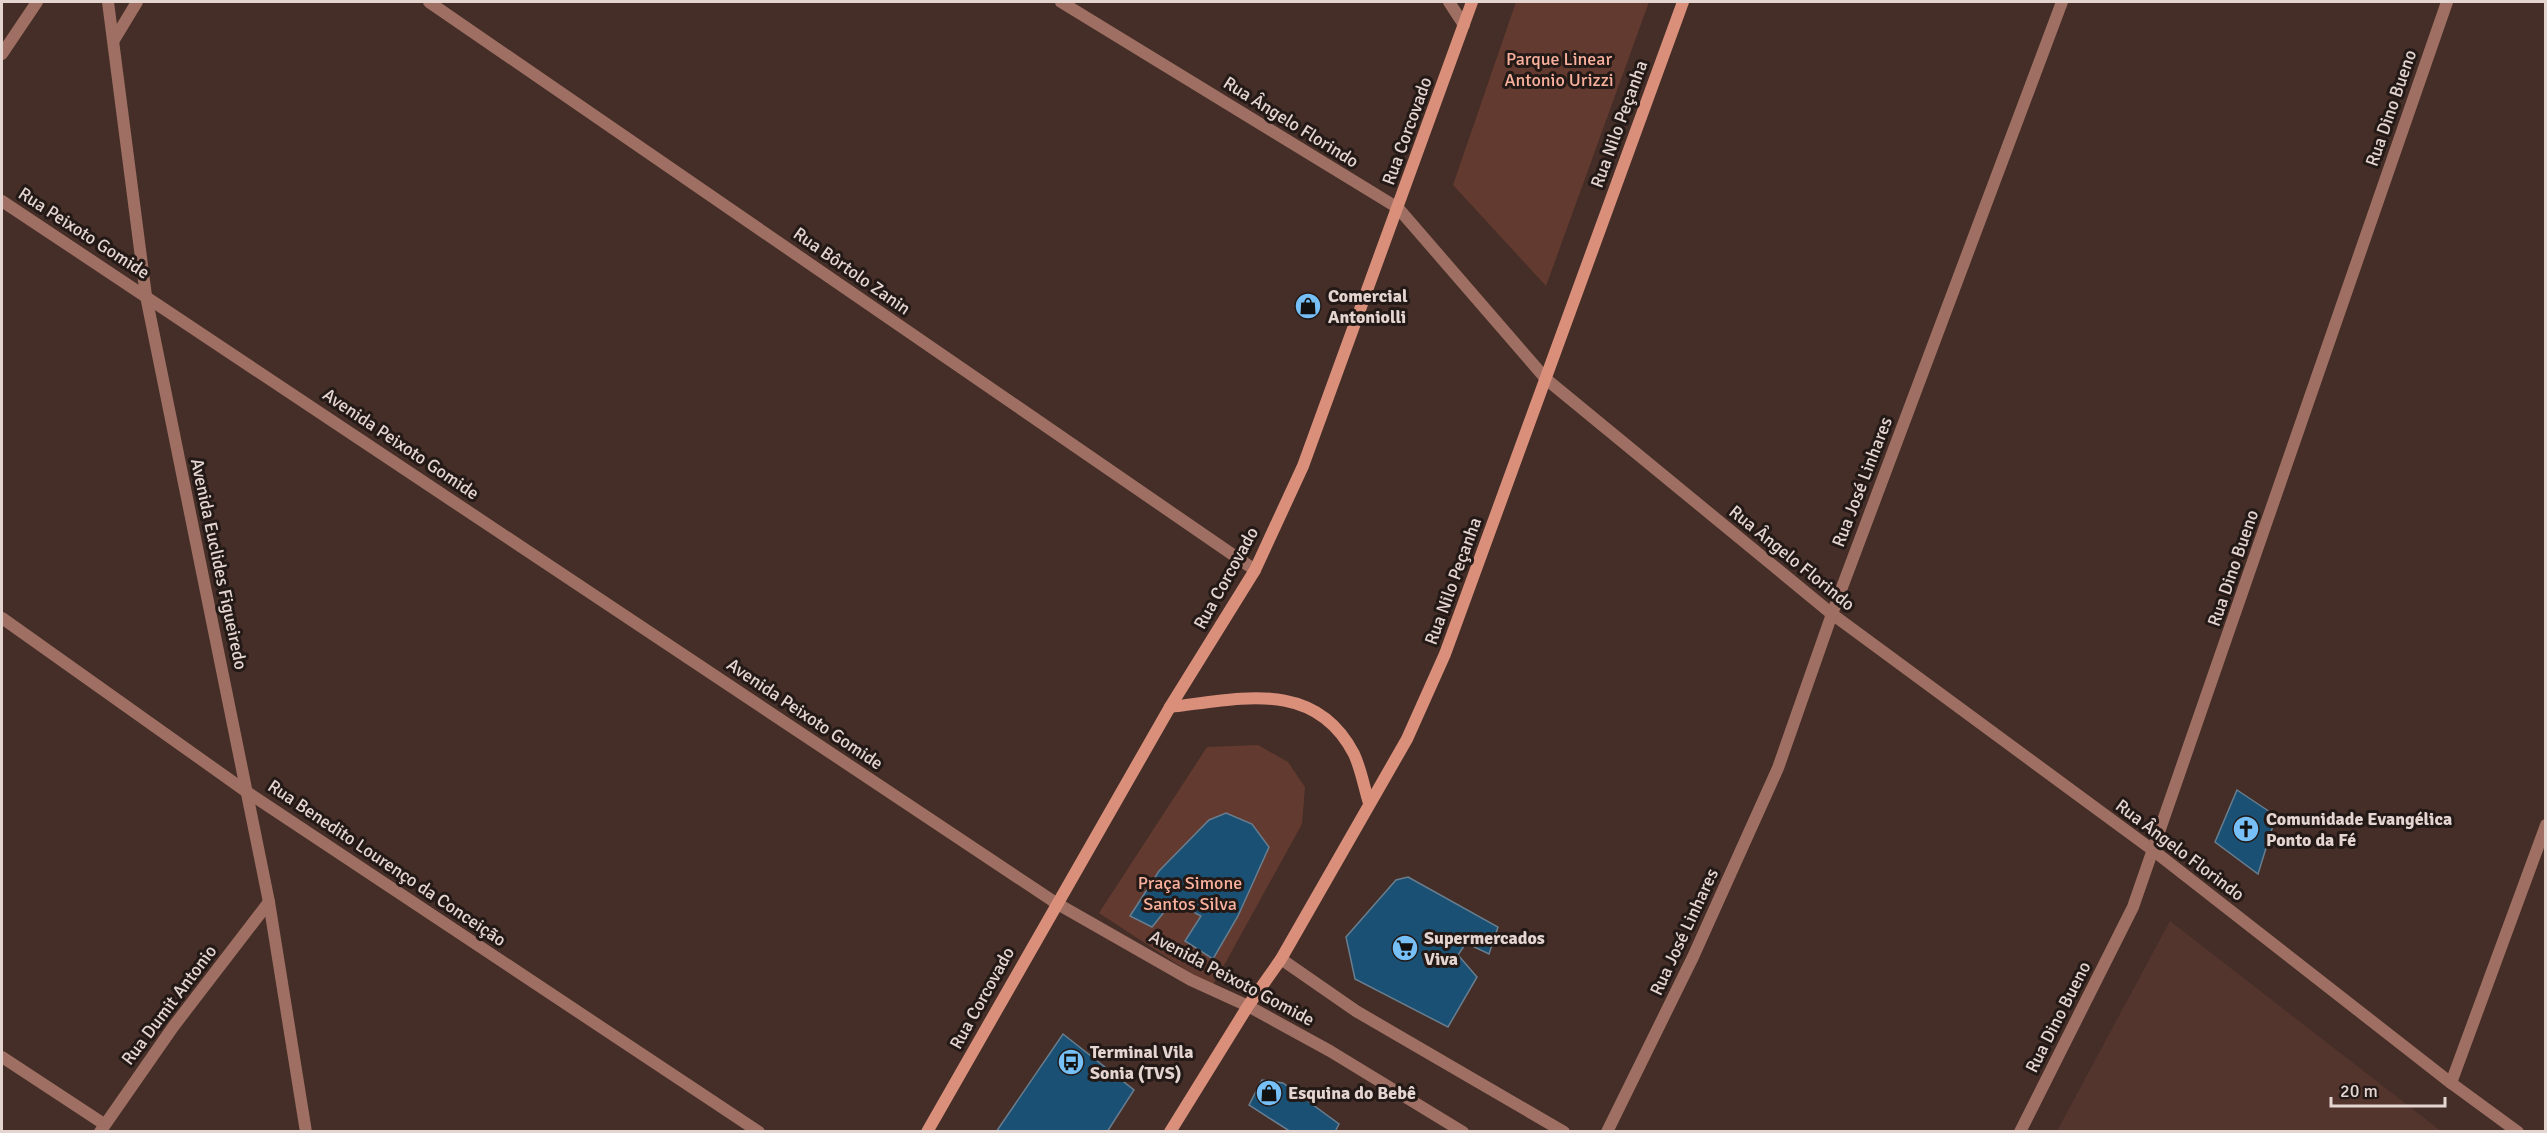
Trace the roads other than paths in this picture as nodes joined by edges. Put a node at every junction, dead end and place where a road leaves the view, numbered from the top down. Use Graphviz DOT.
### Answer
graph roads {
  1 [pos="38,2"];
  2 [pos="108,2"];
  3 [pos="137,2"];
  4 [pos="429,2"];
  5 [pos="1061,2"];
  6 [pos="1449,2"];
  7 [pos="1472,2"];
  8 [pos="1683,2"];
  9 [pos="2062,2"];
  10 [pos="2447,2"];
  11 [pos="1464,25"];
  12 [pos="114,40"];
  13 [pos="2,54"];
  14 [pos="2,201"];
  15 [pos="1398,208"];
  16 [pos="146,296"];
  17 [pos="1546,379"];
  18 [pos="1255,570"];
  19 [pos="1832,614"];
  20 [pos="2,618"];
  21 [pos="1170,707"];
  22 [pos="248,792"];
  23 [pos="1369,803"];
  24 [pos="2546,825"];
  25 [pos="2154,851"];
  26 [pos="269,902"];
  27 [pos="1056,903"];
  28 [pos="1281,959"];
  29 [pos="1248,1006"];
  30 [pos="2,1057"];
  31 [pos="2451,1083"];
  32 [pos="102,1128"];
  33 [pos="306,1131"];
  34 [pos="759,1131"];
  35 [pos="927,1131"];
  36 [pos="1170,1131"];
  37 [pos="1463,1131"];
  38 [pos="1564,1131"];
  39 [pos="1607,1131"];
  40 [pos="2020,1131"];
  41 [pos="2518,1131"];
  1 -- 13 [label="street"];
  2 -- 12 [label="street, Avenida Euclides Figueiredo"];
  3 -- 12 [label="street"];
  4 -- 18 [label="street, Rua Bôrtolo Zanin"];
  5 -- 15 [label="street, Rua Ângelo Florindo"];
  6 -- 11 [label="street"];
  7 -- 11 [label="street, Rua Corcovado"];
  8 -- 17 [label="street, Rua Nilo Peçanha"];
  9 -- 19 [label="street, Rua José Linhares"];
  10 -- 25 [label="street, Rua Dino Bueno"];
  11 -- 15 [label="street, Rua Corcovado"];
  12 -- 16 [label="street, Avenida Euclides Figueiredo"];
  14 -- 16 [label="street, Rua Peixoto Gomide"];
  15 -- 17 [label="street, Rua Ângelo Florindo"];
  15 -- 18 [label="street, Rua Corcovado"];
  16 -- 22 [label="street, Avenida Euclides Figueiredo"];
  16 -- 27 [label="street, Avenida Peixoto Gomide"];
  17 -- 19 [label="street, Rua Ângelo Florindo"];
  17 -- 23 [label="street, Rua Nilo Peçanha"];
  18 -- 21 [label="street, Rua Corcovado"];
  19 -- 25 [label="street, Rua Ângelo Florindo"];
  19 -- 39 [label="street, Rua José Linhares"];
  20 -- 22 [label="street, Rua Benedito Lourenço da Conceição"];
  21 -- 23 [label="street"];
  21 -- 27 [label="street, Rua Corcovado"];
  22 -- 26 [label="street, Avenida Euclides Figueiredo"];
  22 -- 34 [label="street, Rua Benedito Lourenço da Conceição"];
  23 -- 28 [label="street, Rua Nilo Peçanha"];
  24 -- 31 [label="street"];
  25 -- 31 [label="street, Rua Ângelo Florindo"];
  25 -- 40 [label="street, Rua Dino Bueno"];
  26 -- 32 [label="street, Rua Dumit Antonio"];
  26 -- 33 [label="street, Avenida Euclides Figueiredo"];
  27 -- 29 [label="street, Avenida Peixoto Gomide"];
  27 -- 35 [label="street, Rua Corcovado"];
  28 -- 29 [label="street, Rua Nilo Peçanha"];
  28 -- 38 [label="street, Avenida Peixoto Gomide"];
  29 -- 36 [label="street, Rua Nilo Peçanha"];
  29 -- 37 [label="street, Avenida Peixoto Gomide"];
  30 -- 32 [label="street"];
  31 -- 41 [label="street, Rua Ângelo Florindo"];
}
